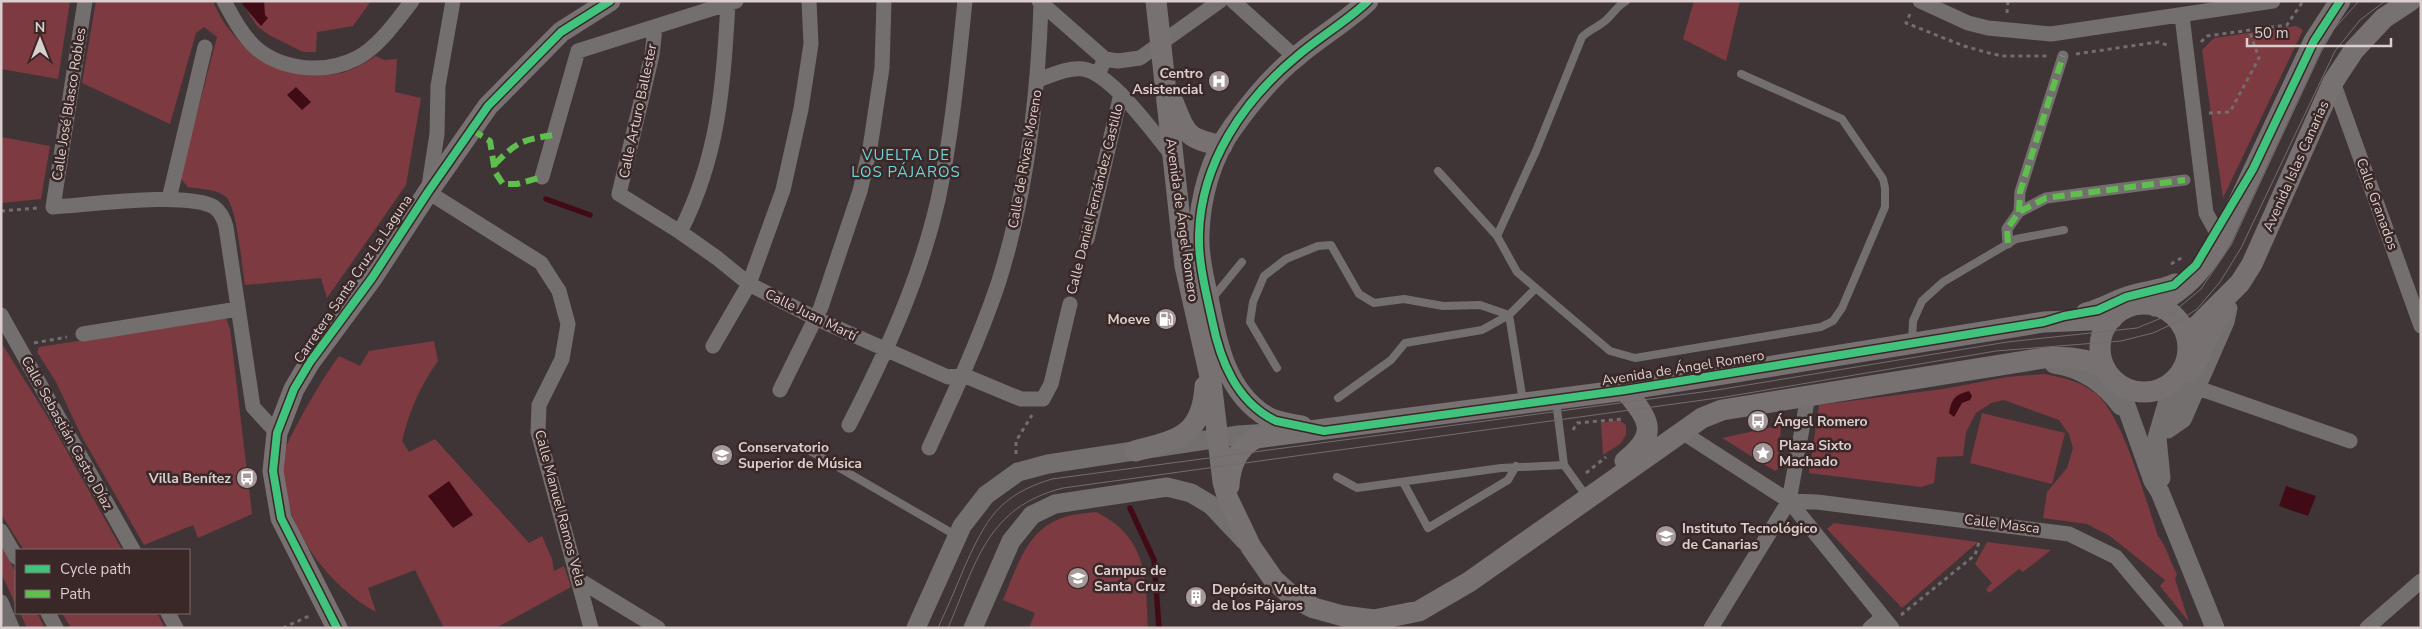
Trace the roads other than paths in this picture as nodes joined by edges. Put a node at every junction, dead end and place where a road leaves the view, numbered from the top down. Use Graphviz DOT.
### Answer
graph roads {
  1 [pos="85,1"];
  2 [pos="224,1"];
  3 [pos="412,1"];
  4 [pos="453,1"];
  5 [pos="610,1"];
  6 [pos="809,1"];
  7 [pos="884,1"];
  8 [pos="966,1"];
  9 [pos="1156,1"];
  10 [pos="1220,1"];
  11 [pos="1234,1"];
  12 [pos="1368,1"];
  13 [pos="1626,1"];
  14 [pos="1920,1"];
  15 [pos="2273,1"];
  16 [pos="2340,1"];
  17 [pos="2410,1"];
  18 [pos="732,2"];
  19 [pos="1040,3"];
  20 [pos="2182,16"];
  21 [pos="655,28"];
  22 [pos="1162,43"];
  23 [pos="205,47"];
  24 [pos="2063,56"];
  25 [pos="1296,57"];
  26 [pos="1105,60"];
  27 [pos="1098,74"];
  28 [pos="1741,74"];
  29 [pos="1038,80"];
  30 [pos="2333,82"];
  31 [pos="1166,83"];
  32 [pos="1121,94"];
  33 [pos="1222,146"];
  34 [pos="1171,154"];
  35 [pos="1438,171"];
  36 [pos="542,177"];
  37 [pos="2185,180"];
  38 [pos="428,192"];
  39 [pos="619,194"];
  40 [pos="169,199"];
  41 [pos="2019,212"];
  42 [pos="2064,230"];
  43 [pos="680,232"];
  44 [pos="1497,236"];
  45 [pos="2219,236"];
  46 [pos="1087,239"];
  47 [pos="2008,243"];
  48 [pos="1242,262"];
  49 [pos="2240,283"];
  50 [pos="749,284"];
  51 [pos="1536,288"];
  52 [pos="1070,304"];
  53 [pos="1209,304"];
  54 [pos="2155,306"];
  55 [pos="238,310"];
  56 [pos="1509,314"];
  57 [pos="1,315"];
  58 [pos="816,319"];
  59 [pos="2112,319"];
  60 [pos="2044,322"];
  61 [pos="2421,326"];
  62 [pos="83,334"];
  63 [pos="2187,336"];
  64 [pos="1912,345"];
  65 [pos="713,346"];
  66 [pos="887,350"];
  67 [pos="2035,361"];
  68 [pos="1277,368"];
  69 [pos="1208,369"];
  70 [pos="963,375"];
  71 [pos="2111,376"];
  72 [pos="2186,378"];
  73 [pos="780,390"];
  74 [pos="1624,390"];
  75 [pos="1808,396"];
  76 [pos="1338,398"];
  77 [pos="1555,399"];
  78 [pos="1524,403"];
  79 [pos="2129,417"];
  80 [pos="849,425"];
  81 [pos="1324,430"];
  82 [pos="1682,432"];
  83 [pos="277,433"];
  84 [pos="1287,433"];
  85 [pos="1217,438"];
  86 [pos="2350,441"];
  87 [pos="800,446"];
  88 [pos="929,448"];
  89 [pos="1135,452"];
  90 [pos="1564,465"];
  91 [pos="1516,466"];
  92 [pos="2160,470"];
  93 [pos="1337,477"];
  94 [pos="1403,482"];
  95 [pos="2160,492"];
  96 [pos="1596,493"];
  97 [pos="1228,499"];
  98 [pos="1789,501"];
  99 [pos="1,531"];
  100 [pos="957,536"];
  101 [pos="1251,547"];
  102 [pos="132,549"];
  103 [pos="15,555"];
  104 [pos="579,580"];
  105 [pos="2421,581"];
  106 [pos="1,602"];
  107 [pos="49,614"];
  108 [pos="169,614"];
  109 [pos="1888,623"];
  110 [pos="12,628"];
  111 [pos="56,628"];
  112 [pos="176,628"];
  113 [pos="337,628"];
  114 [pos="591,628"];
  115 [pos="658,628"];
  116 [pos="916,628"];
  117 [pos="973,628"];
  118 [pos="1711,628"];
  119 [pos="1870,628"];
  120 [pos="2176,628"];
  121 [pos="2215,628"];
  122 [pos="2367,628"];
  1 -- 40 [label="street, Calle José Blasco Robles"];
  2 -- 3 [label="street"];
  4 -- 38 [label="street"];
  5 -- 38 [label="main road, Carretera Santa Cruz La Laguna"];
  6 -- 50 [label="street"];
  7 -- 58 [label="street"];
  8 -- 66 [label="street"];
  9 -- 22 [label="main road, Avenida de Ángel Romero"];
  10 -- 22 [label="street"];
  11 -- 25 [label="street"];
  12 -- 25 [label="main road"];
  13 -- 44 [label="lane"];
  14 -- 20 [label="street"];
  15 -- 20 [label="street"];
  16 -- 45 [label="main road"];
  17 -- 30 [label="main road, Avenida Islas Canarias"];
  18 -- 21 [label="street"];
  18 -- 43 [label="street"];
  19 -- 26 [label="street"];
  19 -- 29 [label="street, Calle de Rivas Moreno"];
  20 -- 45 [label="street"];
  21 -- 36 [label="street"];
  21 -- 39 [label="street, Calle Arturo Ballester"];
  22 -- 26 [label="street"];
  22 -- 31 [label="main road, Avenida de Ángel Romero"];
  23 -- 40 [label="street"];
  24 -- 41 [label="street"];
  25 -- 33 [label="main road"];
  26 -- 27 [label="street"];
  27 -- 29 [label="street"];
  27 -- 32 [label="street"];
  28 -- 51 [label="lane"];
  29 -- 70 [label="street, Calle de Rivas Moreno"];
  30 -- 49 [label="main road, Avenida Islas Canarias"];
  30 -- 61 [label="street, Calle Granados"];
  31 -- 33 [label="main road"];
  31 -- 34 [label="main road, Avenida de Ángel Romero"];
  32 -- 34 [label="street"];
  32 -- 46 [label="street, Calle Daniel Fernández Castillo"];
  33 -- 53 [label="main road"];
  34 -- 69 [label="main road, Avenida de Ángel Romero"];
  35 -- 44 [label="lane"];
  37 -- 41 [label="street"];
  38 -- 83 [label="main road, Carretera Santa Cruz La Laguna"];
  38 -- 104 [label="street, Calle Manuel Ramos Vela"];
  39 -- 43 [label="street, Calle Juan Martí"];
  40 -- 55 [label="street"];
  41 -- 47 [label="street"];
  42 -- 47 [label="lane"];
  43 -- 50 [label="street, Calle Juan Martí"];
  44 -- 51 [label="lane"];
  45 -- 54 [label="main road"];
  45 -- 60 [label="main road"];
  47 -- 64 [label="lane"];
  48 -- 53 [label="lane"];
  49 -- 63 [label="main road, Avenida Islas Canarias"];
  49 -- 72 [label="main road"];
  50 -- 58 [label="street, Calle Juan Martí"];
  50 -- 65 [label="street"];
  51 -- 56 [label="lane"];
  52 -- 70 [label="street, Calle Juan Martí"];
  53 -- 81 [label="main road"];
  54 -- 59 [label="main road"];
  54 -- 63 [label="main road"];
  55 -- 62 [label="street"];
  55 -- 83 [label="street"];
  56 -- 68 [label="lane"];
  56 -- 76 [label="lane"];
  56 -- 78 [label="lane"];
  57 -- 102 [label="street, Calle Sebastián Castro Díaz"];
  58 -- 66 [label="street, Calle Juan Martí"];
  58 -- 73 [label="street"];
  59 -- 60 [label="main road, Avenida de Ángel Romero"];
  59 -- 71 [label="main road"];
  60 -- 64 [label="main road, Avenida de Ángel Romero"];
  63 -- 72 [label="main road"];
  64 -- 74 [label="main road, Avenida de Ángel Romero"];
  66 -- 70 [label="street, Calle Juan Martí"];
  66 -- 80 [label="street"];
  67 -- 71 [label="main road, Avenida de Ángel Romero"];
  67 -- 75 [label="main road, Avenida de Ángel Romero"];
  67 -- 79 [label="street"];
  69 -- 85 [label="main road, Avenida de Ángel Romero"];
  69 -- 89 [label="main road"];
  70 -- 88 [label="street, Calle de Rivas Moreno"];
  71 -- 72 [label="main road"];
  71 -- 79 [label="street"];
  72 -- 86 [label="street"];
  72 -- 92 [label="street"];
  72 -- 92 [label="street"];
  74 -- 77 [label="main road, Avenida de Ángel Romero"];
  74 -- 96 [label="main road"];
  75 -- 82 [label="main road, Avenida de Ángel Romero"];
  75 -- 98 [label="street"];
  77 -- 78 [label="main road, Avenida de Ángel Romero"];
  77 -- 90 [label="lane"];
  78 -- 81 [label="main road, Avenida de Ángel Romero"];
  79 -- 95 [label="street"];
  81 -- 84 [label="main road, Avenida de Ángel Romero"];
  82 -- 96 [label="main road, Avenida de Ángel Romero"];
  82 -- 98 [label="street"];
  83 -- 113 [label="main road, Carretera Santa Cruz La Laguna"];
  84 -- 85 [label="street"];
  84 -- 97 [label="main road, Avenida de Ángel Romero"];
  85 -- 89 [label="street"];
  85 -- 97 [label="main road, Avenida de Ángel Romero"];
  87 -- 100 [label="lane"];
  89 -- 100 [label="street"];
  90 -- 91 [label="lane"];
  90 -- 96 [label="lane"];
  91 -- 94 [label="lane"];
  91 -- 94 [label="lane"];
  92 -- 95 [label="street"];
  93 -- 94 [label="lane"];
  95 -- 121 [label="street"];
  96 -- 101 [label="main road, Avenida de Ángel Romero"];
  97 -- 101 [label="main road, Avenida de Ángel Romero"];
  98 -- 109 [label="street"];
  98 -- 118 [label="street"];
  98 -- 120 [label="street, Calle Masca"];
  99 -- 103 [label="street"];
  100 -- 116 [label="street"];
  101 -- 117 [label="street"];
  104 -- 114 [label="street, Calle Manuel Ramos Vela"];
  104 -- 115 [label="street"];
  105 -- 122 [label="street"];
  106 -- 110 [label="street"];
  107 -- 111 [label="street"];
  108 -- 112 [label="street"];
  109 -- 119 [label="street"];
}
